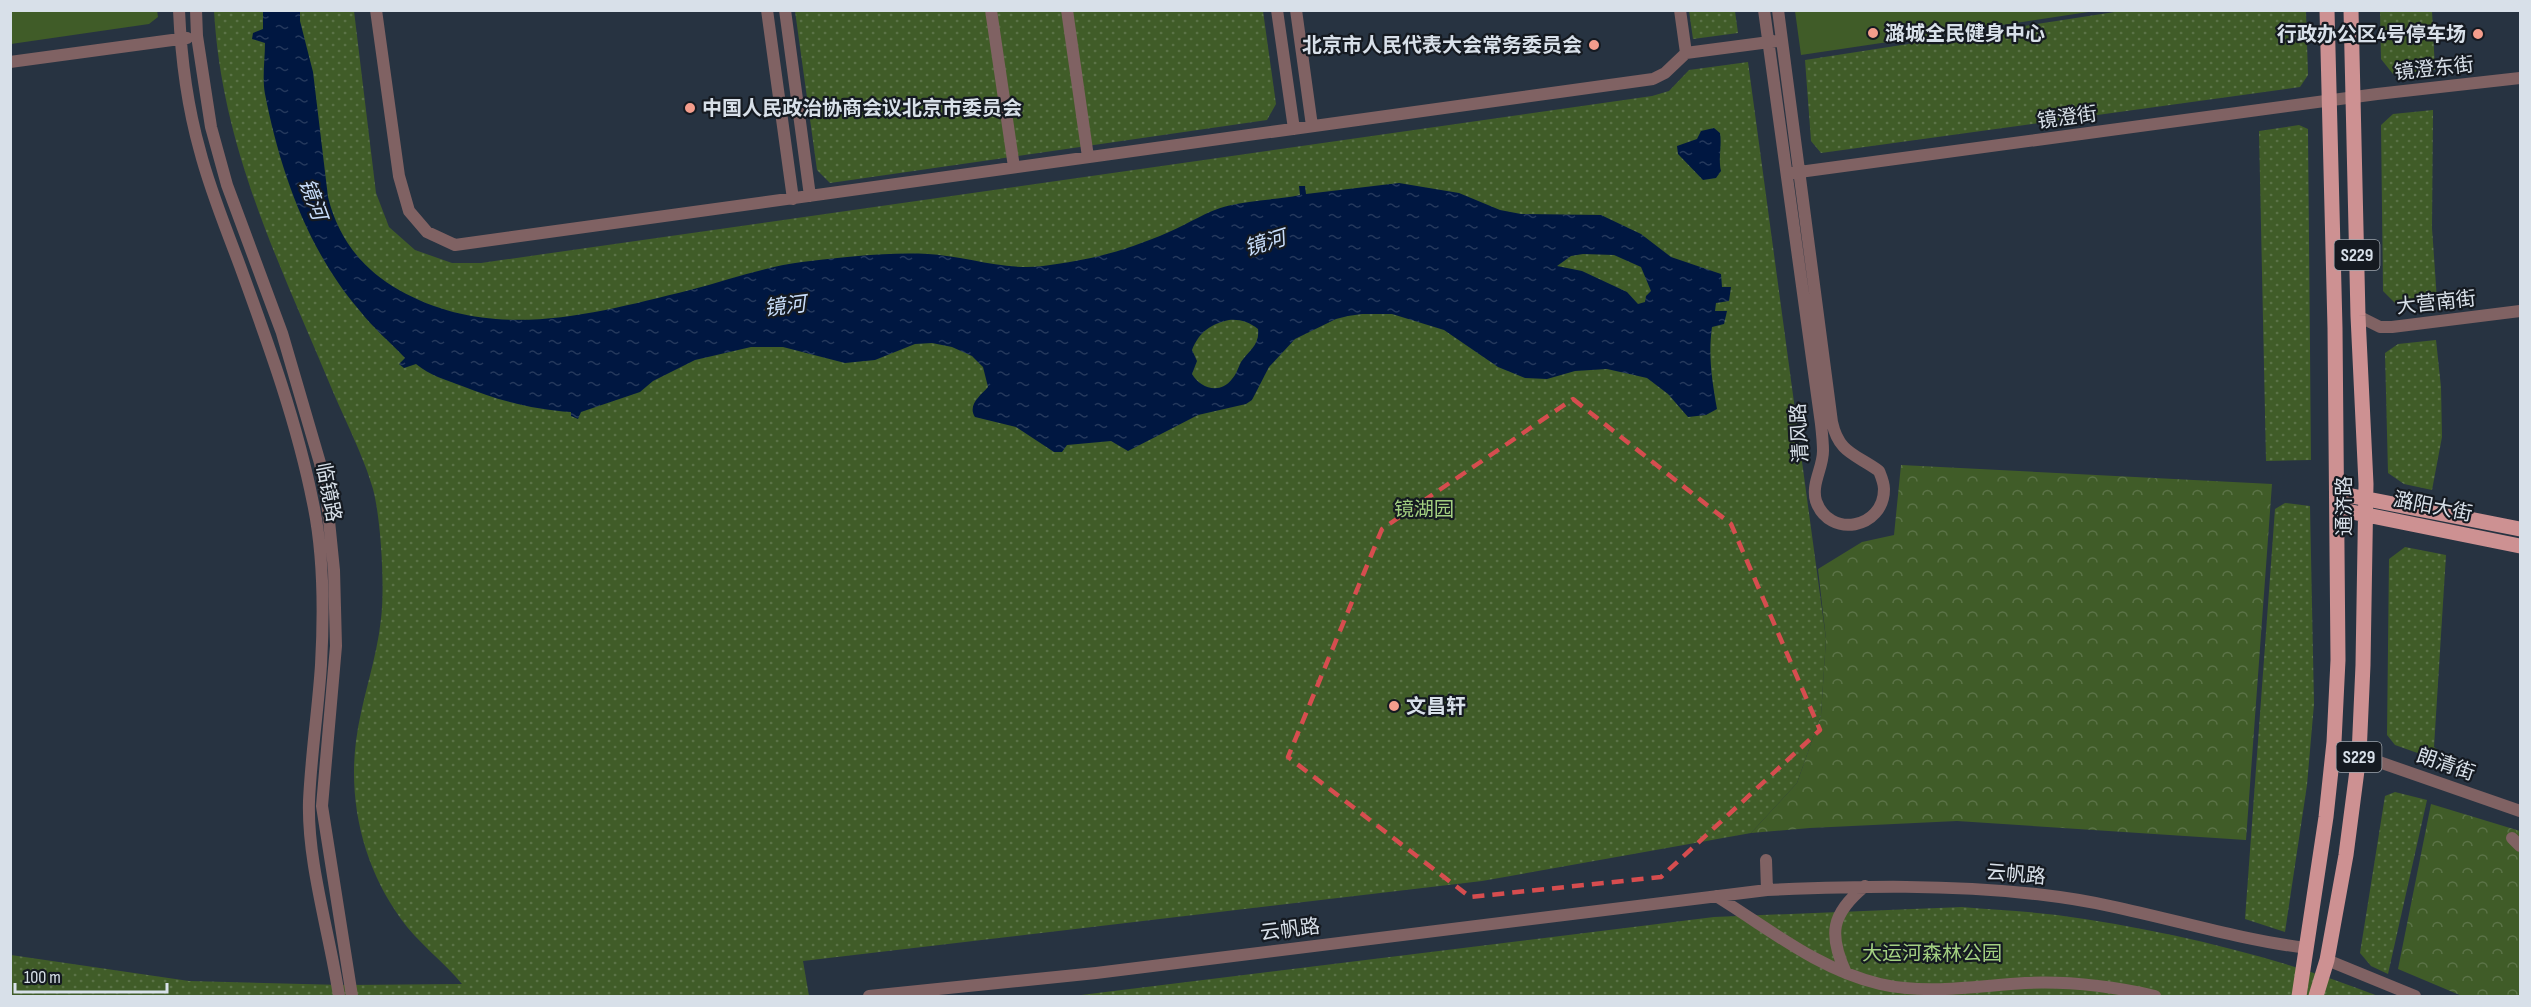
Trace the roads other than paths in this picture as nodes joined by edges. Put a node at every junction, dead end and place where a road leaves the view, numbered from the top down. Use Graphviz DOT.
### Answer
graph roads {
  1 [pos="179,10"];
  2 [pos="196,10"];
  3 [pos="376,10"];
  4 [pos="767,10"];
  5 [pos="785,10"];
  6 [pos="991,10"];
  7 [pos="1067,10"];
  8 [pos="1277,10"];
  9 [pos="1296,10"];
  10 [pos="1680,10"];
  11 [pos="1764,10"];
  12 [pos="1778,10"];
  13 [pos="2327,10"];
  14 [pos="2351,10"];
  15 [pos="197,36"];
  16 [pos="180,39"];
  17 [pos="1775,41"];
  18 [pos="1686,53"];
  19 [pos="10,63"];
  20 [pos="2520,78"];
  21 [pos="2353,99"];
  22 [pos="2329,102"];
  23 [pos="1312,126"];
  24 [pos="1294,129"];
  25 [pos="1088,157"];
  26 [pos="1014,167"];
  27 [pos="1793,173"];
  28 [pos="810,196"];
  29 [pos="793,199"];
  30 [pos="2520,311"];
  31 [pos="2358,316"];
  32 [pos="2366,498"];
  33 [pos="2337,501"];
  34 [pos="2366,515"];
  35 [pos="2520,529"];
  36 [pos="2520,546"];
  37 [pos="2359,754"];
  38 [pos="2520,811"];
  39 [pos="1766,860"];
  40 [pos="1865,886"];
  41 [pos="1767,890"];
  42 [pos="1716,896"];
  43 [pos="2307,948"];
  44 [pos="2327,960"];
  45 [pos="1846,973"];
  46 [pos="2300,993"];
  47 [pos="898,995"];
  48 [pos="2317,995"];
  49 [pos="339,996"];
  50 [pos="352,996"];
  51 [pos="869,996"];
  52 [pos="2155,996"];
  53 [pos="2415,996"];
  1 -- 16 [label="street, 临镜路"];
  2 -- 15 [label="street, 临镜路"];
  3 -- 29 [label="street"];
  4 -- 29 [label="street"];
  5 -- 28 [label="street"];
  6 -- 26 [label="street"];
  7 -- 25 [label="street"];
  8 -- 24 [label="street"];
  9 -- 23 [label="street"];
  10 -- 18 [label="street"];
  11 -- 17 [label="street, 清风路"];
  12 -- 17 [label="street, 清风路"];
  13 -- 22 [label="main road, 通济路 / S229"];
  14 -- 21 [label="main road, 通济路 / S229"];
  15 -- 16 [label="street"];
  15 -- 50 [label="street, 临镜路"];
  16 -- 19 [label="street"];
  16 -- 49 [label="street, 临镜路"];
  17 -- 18 [label="street"];
  17 -- 27 [label="street, 清风路"];
  18 -- 23 [label="street"];
  20 -- 21 [label="street, 镜澄东街"];
  21 -- 22 [label="street, 镜澄街"];
  21 -- 31 [label="main road, 通济路 / S229"];
  22 -- 27 [label="street, 镜澄街"];
  22 -- 33 [label="main road, 通济路 / S229"];
  23 -- 24 [label="street"];
  24 -- 25 [label="street"];
  25 -- 26 [label="street"];
  26 -- 28 [label="street"];
  27 -- 27 [label="street, 清风路"];
  28 -- 29 [label="street"];
  30 -- 31 [label="street, 大营南街"];
  31 -- 32 [label="main road, 通济路 / S229"];
  32 -- 33 [label="main road, 潞阳大街"];
  32 -- 34 [label="main road, 通济路"];
  32 -- 35 [label="main road, 潞阳大街"];
  33 -- 34 [label="main road, 潞阳大街"];
  33 -- 43 [label="main road, 通济路 / S229"];
  34 -- 36 [label="main road, 潞阳大街"];
  34 -- 37 [label="main road, 通济路 / S229"];
  37 -- 38 [label="street, 朗清街"];
  37 -- 44 [label="main road, 通济路 / S229"];
  39 -- 41 [label="street"];
  40 -- 41 [label="street, 云帆路"];
  40 -- 43 [label="street, 云帆路"];
  40 -- 45 [label="street"];
  41 -- 42 [label="street, 云帆路"];
  42 -- 45 [label="street"];
  42 -- 47 [label="street, 云帆路"];
  43 -- 46 [label="main road, 通济路 / S229"];
  44 -- 48 [label="main road, 通济路 / S229"];
  44 -- 53 [label="street"];
  45 -- 52 [label="street"];
  47 -- 51 [label="street, 云帆路"];
}
